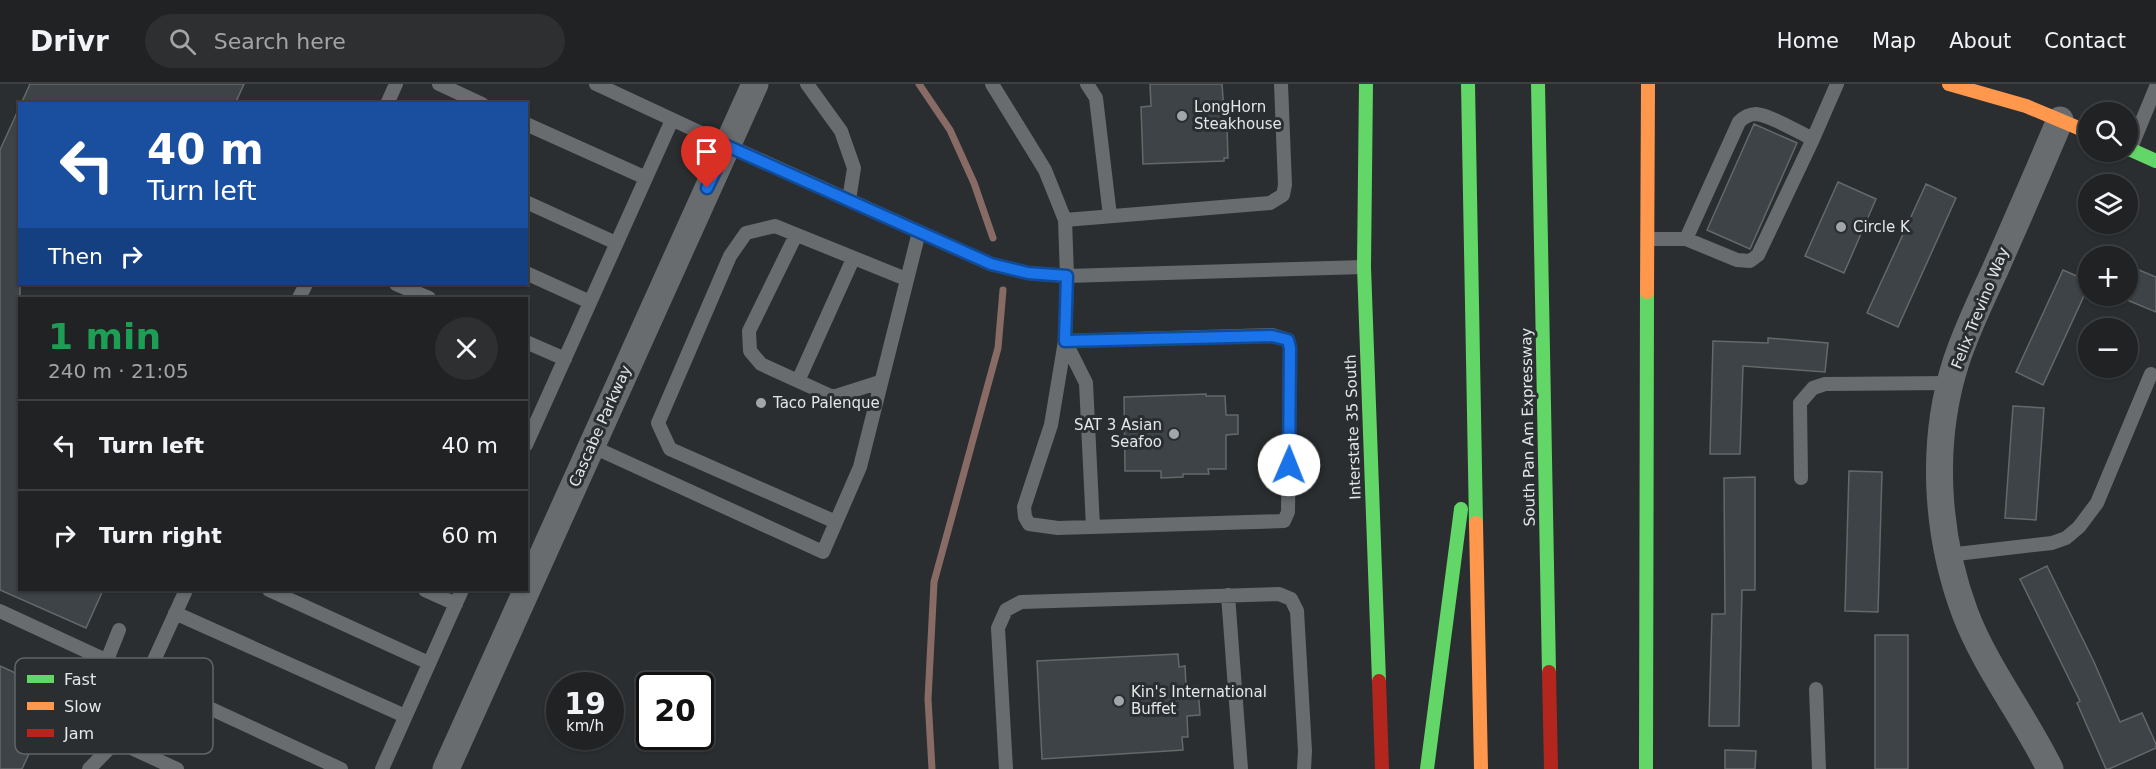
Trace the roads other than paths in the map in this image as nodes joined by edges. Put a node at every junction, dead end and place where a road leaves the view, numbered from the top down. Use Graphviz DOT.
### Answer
graph roads {
  1 [pos="396,84"];
  2 [pos="439,84"];
  3 [pos="596,84"];
  4 [pos="755,84"];
  5 [pos="807,84"];
  6 [pos="1087,84"];
  7 [pos="1281,84"];
  8 [pos="1366,84"];
  9 [pos="1468,84"];
  10 [pos="1538,84"];
  11 [pos="1648,84"];
  12 [pos="1662,84"];
  13 [pos="1837,84"];
  14 [pos="1949,84"];
  15 [pos="995,85"];
  16 [pos="2156,87"];
  17 [pos="1648,100"];
  18 [pos="388,102"];
  19 [pos="478,102"];
  20 [pos="672,120"];
  21 [pos="2061,120"];
  22 [pos="528,125"];
  23 [pos="2138,127"];
  24 [pos="2078,128"];
  25 [pos="1813,139"];
  26 [pos="727,146"];
  27 [pos="2138,153"];
  28 [pos="2156,161"];
  29 [pos="646,178"];
  30 [pos="849,201"];
  31 [pos="528,203"];
  32 [pos="1110,216"];
  33 [pos="1065,220"];
  34 [pos="919,232"];
  35 [pos="796,235"];
  36 [pos="1648,239"];
  37 [pos="1686,239"];
  38 [pos="616,243"];
  39 [pos="853,259"];
  40 [pos="1364,267"];
  41 [pos="528,274"];
  42 [pos="1067,276"];
  43 [pos="906,279"];
  44 [pos="398,285"];
  45 [pos="427,297"];
  46 [pos="590,302"];
  47 [pos="1065,341"];
  48 [pos="528,343"];
  49 [pos="565,359"];
  50 [pos="2151,374"];
  51 [pos="798,381"];
  52 [pos="880,382"];
  53 [pos="1951,383"];
  54 [pos="532,419"];
  55 [pos="1474,419"];
  56 [pos="528,436"];
  57 [pos="591,446"];
  58 [pos="1801,478"];
  59 [pos="836,522"];
  60 [pos="1093,526"];
  61 [pos="1948,555"];
  62 [pos="528,586"];
  63 [pos="186,591"];
  64 [pos="271,591"];
  65 [pos="426,591"];
  66 [pos="462,591"];
  67 [pos="526,591"];
  68 [pos="1228,596"];
  69 [pos="456,604"];
  70 [pos="0,611"];
  71 [pos="176,613"];
  72 [pos="119,630"];
  73 [pos="103,658"];
  74 [pos="108,658"];
  75 [pos="155,658"];
  76 [pos="429,663"];
  77 [pos="1816,688"];
  78 [pos="213,709"];
  79 [pos="405,716"];
  80 [pos="103,754"];
  81 [pos="144,754"];
  82 [pos="89,769"];
  83 [pos="177,769"];
  84 [pos="341,769"];
  85 [pos="382,769"];
  86 [pos="446,769"];
  87 [pos="1006,769"];
  88 [pos="1241,769"];
  89 [pos="1304,769"];
  90 [pos="1382,769"];
  91 [pos="1427,769"];
  92 [pos="1481,769"];
  93 [pos="1551,769"];
  94 [pos="1646,769"];
  95 [pos="1819,769"];
  96 [pos="2050,769"];
  1 -- 18 [label="lane"];
  2 -- 19 [label="lane"];
  3 -- 20 [label="lane"];
  4 -- 26 [label="street, Cascabe Parkway"];
  5 -- 30 [label="lane"];
  6 -- 32 [label="lane"];
  7 -- 32 [label="lane"];
  8 -- 40 [label="main road, Interstate 35 South"];
  9 -- 55 [label="main road"];
  10 -- 93 [label="main road, South Pan Am Expressway"];
  11 -- 17 [label="main road"];
  12 -- 17 [label="main road"];
  13 -- 25 [label="lane"];
  14 -- 21 [label="main road"];
  15 -- 33 [label="lane"];
  16 -- 23 [label="lane"];
  17 -- 36 [label="main road"];
  20 -- 26 [label="lane"];
  20 -- 29 [label="lane"];
  21 -- 24 [label="main road"];
  21 -- 53 [label="street, Felix Trevino Way"];
  22 -- 29 [label="lane"];
  25 -- 37 [label="lane"];
  25 -- 37 [label="lane"];
  26 -- 30 [label="lane"];
  26 -- 57 [label="street, Cascabe Parkway"];
  27 -- 28 [label="main road"];
  29 -- 38 [label="lane"];
  30 -- 34 [label="lane"];
  31 -- 38 [label="lane"];
  32 -- 33 [label="lane"];
  33 -- 42 [label="lane"];
  34 -- 42 [label="lane"];
  34 -- 43 [label="lane"];
  35 -- 39 [label="lane"];
  35 -- 51 [label="lane"];
  35 -- 59 [label="lane"];
  36 -- 37 [label="lane"];
  36 -- 94 [label="main road"];
  38 -- 46 [label="lane"];
  39 -- 43 [label="lane"];
  39 -- 51 [label="lane"];
  40 -- 42 [label="lane"];
  40 -- 90 [label="main road, Interstate 35 South"];
  41 -- 46 [label="lane"];
  42 -- 47 [label="lane"];
  43 -- 52 [label="lane"];
  44 -- 45 [label="lane"];
  46 -- 49 [label="lane"];
  47 -- 60 [label="lane"];
  47 -- 60 [label="lane"];
  47 -- 60 [label="lane"];
  48 -- 49 [label="lane"];
  49 -- 54 [label="lane"];
  50 -- 61 [label="lane"];
  51 -- 52 [label="lane"];
  52 -- 59 [label="lane"];
  53 -- 58 [label="lane"];
  53 -- 61 [label="street, Felix Trevino Way"];
  54 -- 56 [label="lane"];
  55 -- 91 [label="main road"];
  55 -- 92 [label="main road"];
  57 -- 59 [label="lane"];
  57 -- 62 [label="street, Cascabe Parkway"];
  61 -- 96 [label="street, Felix Trevino Way"];
  63 -- 71 [label="lane"];
  64 -- 76 [label="lane"];
  65 -- 69 [label="lane"];
  66 -- 69 [label="lane"];
  67 -- 86 [label="street, Cascabe Parkway"];
  68 -- 87 [label="lane"];
  68 -- 88 [label="lane"];
  68 -- 89 [label="lane"];
  69 -- 76 [label="lane"];
  70 -- 73 [label="lane"];
  71 -- 75 [label="lane"];
  71 -- 79 [label="lane"];
  72 -- 74 [label="lane"];
  76 -- 79 [label="lane"];
  77 -- 95 [label="lane"];
  78 -- 84 [label="lane"];
  79 -- 85 [label="lane"];
  80 -- 82 [label="lane"];
  81 -- 83 [label="lane"];
}
